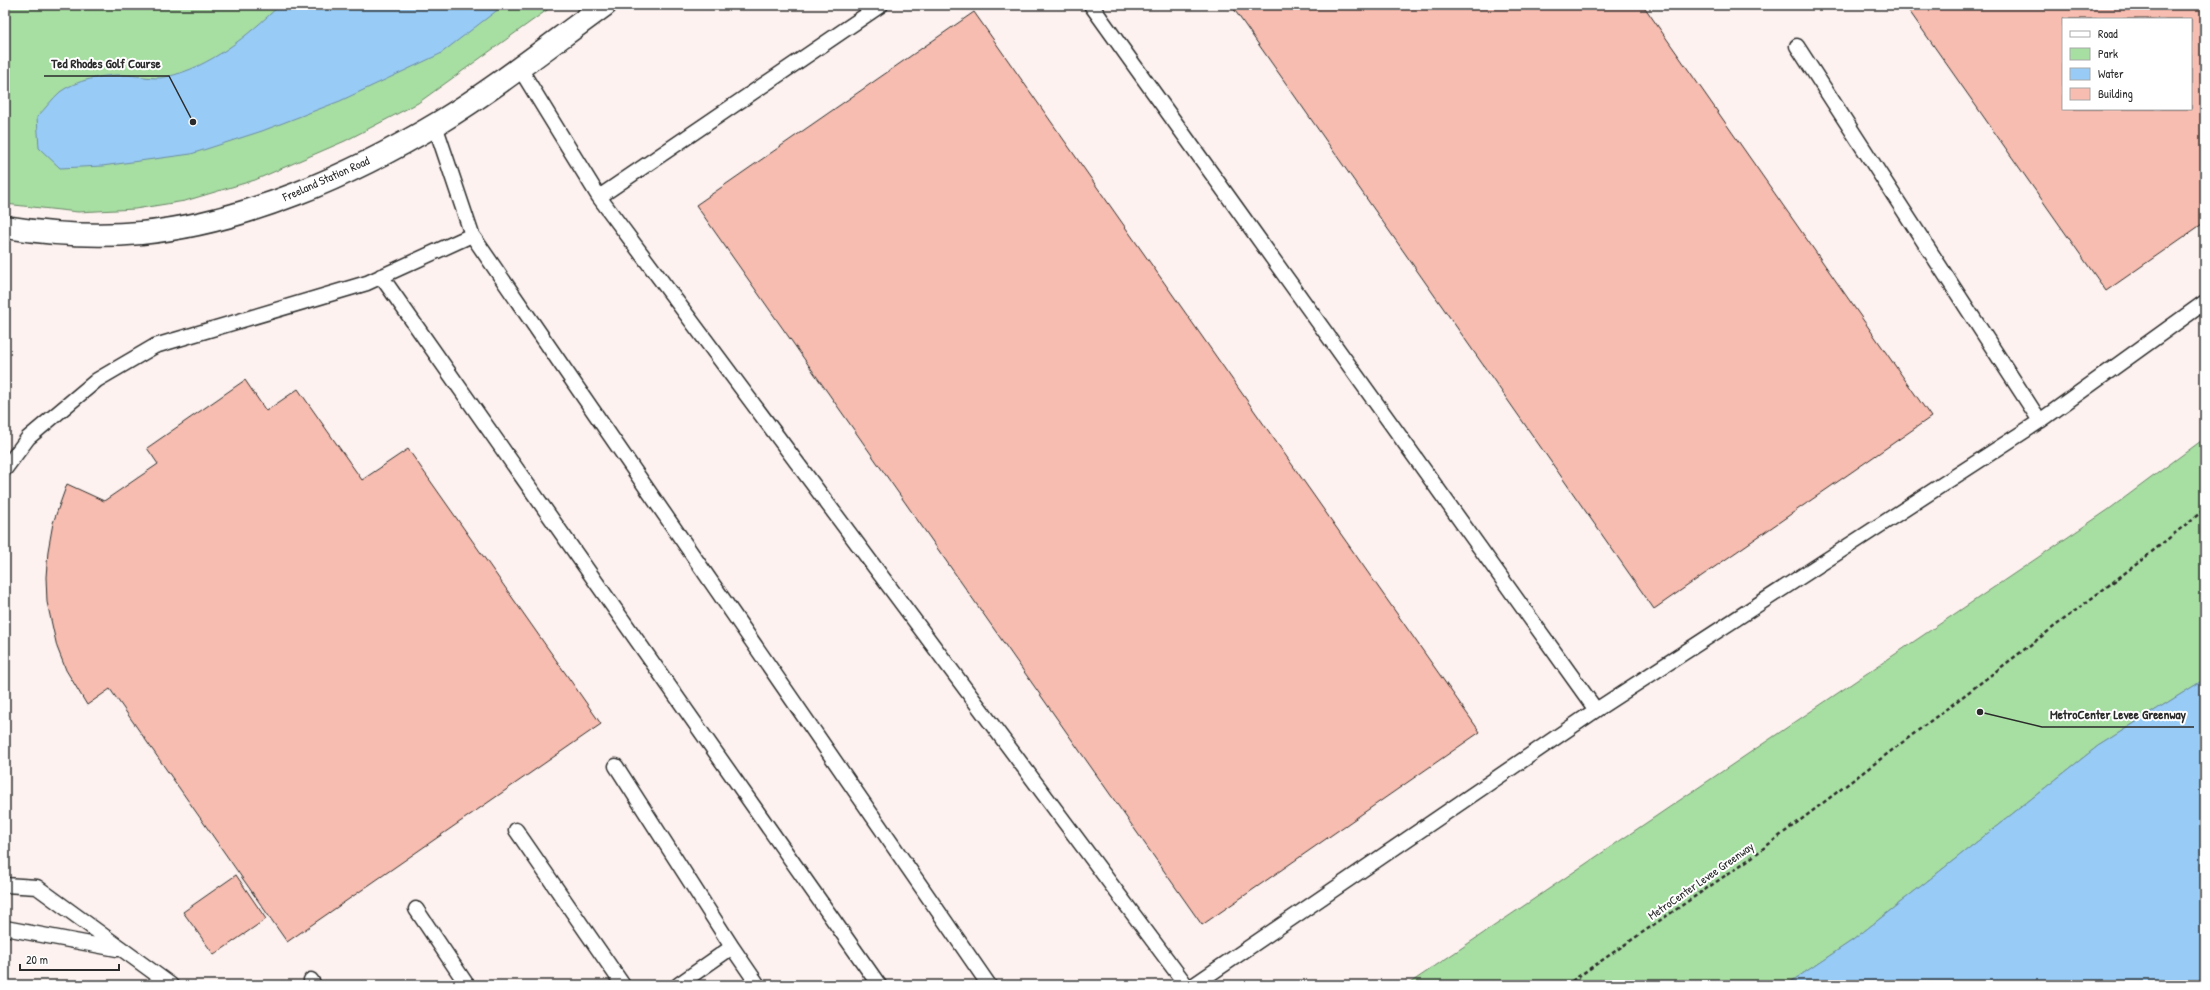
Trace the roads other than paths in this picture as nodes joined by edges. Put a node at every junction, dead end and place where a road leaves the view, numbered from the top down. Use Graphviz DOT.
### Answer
graph roads {
  1 [pos="605,5"];
  2 [pos="881,5"];
  3 [pos="1092,5"];
  4 [pos="1797,46"];
  5 [pos="519,67"];
  6 [pos="435,124"];
  7 [pos="599,198"];
  8 [pos="5,227"];
  9 [pos="472,235"];
  10 [pos="381,276"];
  11 [pos="2205,302"];
  12 [pos="2040,421"];
  13 [pos="5,469"];
  14 [pos="1596,710"];
  15 [pos="616,766"];
  16 [pos="516,830"];
  17 [pos="5,886"];
  18 [pos="416,909"];
  19 [pos="5,928"];
  20 [pos="732,947"];
  21 [pos="122,950"];
  22 [pos="171,985"];
  23 [pos="467,985"];
  24 [pos="623,985"];
  25 [pos="678,985"];
  26 [pos="758,985"];
  27 [pos="879,985"];
  28 [pos="989,985"];
  29 [pos="1186,985"];
  30 [pos="1194,985"];
  1 -- 5 [label="street, Freeland Station Road"];
  2 -- 7 [label="lane"];
  3 -- 14 [label="lane"];
  4 -- 12 [label="lane"];
  5 -- 6 [label="street, Freeland Station Road"];
  5 -- 7 [label="lane"];
  6 -- 8 [label="street, Freeland Station Road"];
  6 -- 9 [label="lane"];
  7 -- 29 [label="lane"];
  9 -- 10 [label="lane"];
  9 -- 28 [label="lane"];
  10 -- 13 [label="lane"];
  10 -- 27 [label="lane"];
  11 -- 12 [label="lane"];
  12 -- 14 [label="lane"];
  14 -- 30 [label="lane"];
  15 -- 20 [label="lane"];
  16 -- 24 [label="lane"];
  17 -- 21 [label="lane"];
  18 -- 23 [label="lane"];
  19 -- 21 [label="lane"];
  20 -- 25 [label="lane"];
  20 -- 26 [label="lane"];
  21 -- 22 [label="lane"];
}
